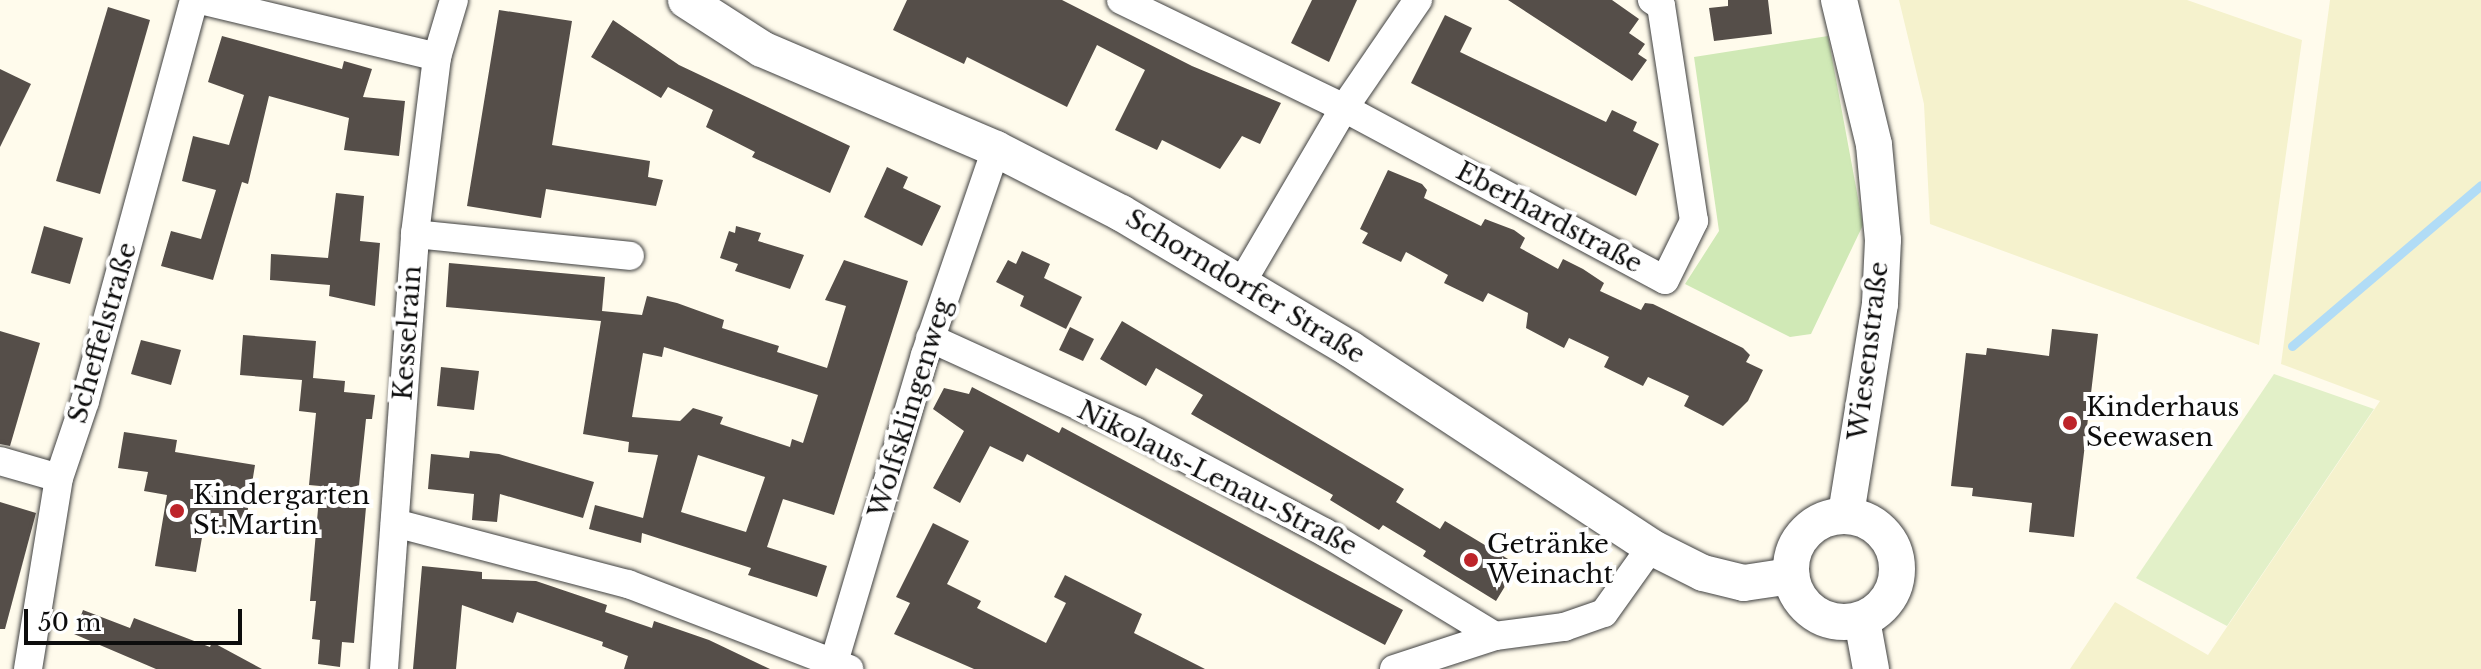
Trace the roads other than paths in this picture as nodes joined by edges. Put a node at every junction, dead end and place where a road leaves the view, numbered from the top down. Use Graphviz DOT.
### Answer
graph roads {
  1 [pos="197,0"];
  2 [pos="454,0"];
  3 [pos="686,0"];
  4 [pos="1121,0"];
  5 [pos="1418,0"];
  6 [pos="1652,0"];
  7 [pos="1839,0"];
  8 [pos="437,57"];
  9 [pos="1344,108"];
  10 [pos="996,149"];
  11 [pos="415,234"];
  12 [pos="630,256"];
  13 [pos="1242,282"];
  14 [pos="930,338"];
  15 [pos="0,461"];
  16 [pos="59,478"];
  17 [pos="1846,515"];
  18 [pos="395,523"];
  19 [pos="1651,547"];
  20 [pos="1791,576"];
  21 [pos="1862,620"];
  22 [pos="1495,636"];
  23 [pos="838,667"];
  24 [pos="1400,668"];
  25 [pos="28,669"];
  26 [pos="384,669"];
  27 [pos="1871,669"];
  1 -- 8 [label="street"];
  1 -- 16 [label="street, Scheffelstraße"];
  2 -- 8 [label="street, Kesselrain"];
  3 -- 10 [label="street, Schorndorfer Straße"];
  4 -- 9 [label="street"];
  5 -- 9 [label="street"];
  6 -- 9 [label="street, Eberhardstraße"];
  7 -- 17 [label="street, Wiesenstraße"];
  8 -- 11 [label="street, Kesselrain"];
  9 -- 13 [label="street"];
  10 -- 13 [label="street, Schorndorfer Straße"];
  10 -- 14 [label="street, Wolfsklingenweg"];
  11 -- 12 [label="street"];
  11 -- 18 [label="street, Kesselrain"];
  13 -- 19 [label="street, Schorndorfer Straße"];
  14 -- 22 [label="street, Nikolaus-Lenau-Straße"];
  14 -- 23 [label="street, Wolfsklingenweg"];
  15 -- 16 [label="street"];
  16 -- 25 [label="street, Scheffelstraße"];
  17 -- 20 [label="street"];
  17 -- 21 [label="street"];
  18 -- 23 [label="street"];
  18 -- 26 [label="street, Kesselrain"];
  19 -- 20 [label="street, Schorndorfer Straße"];
  19 -- 22 [label="street"];
  20 -- 21 [label="street"];
  21 -- 27 [label="street"];
  22 -- 24 [label="street"];
}
